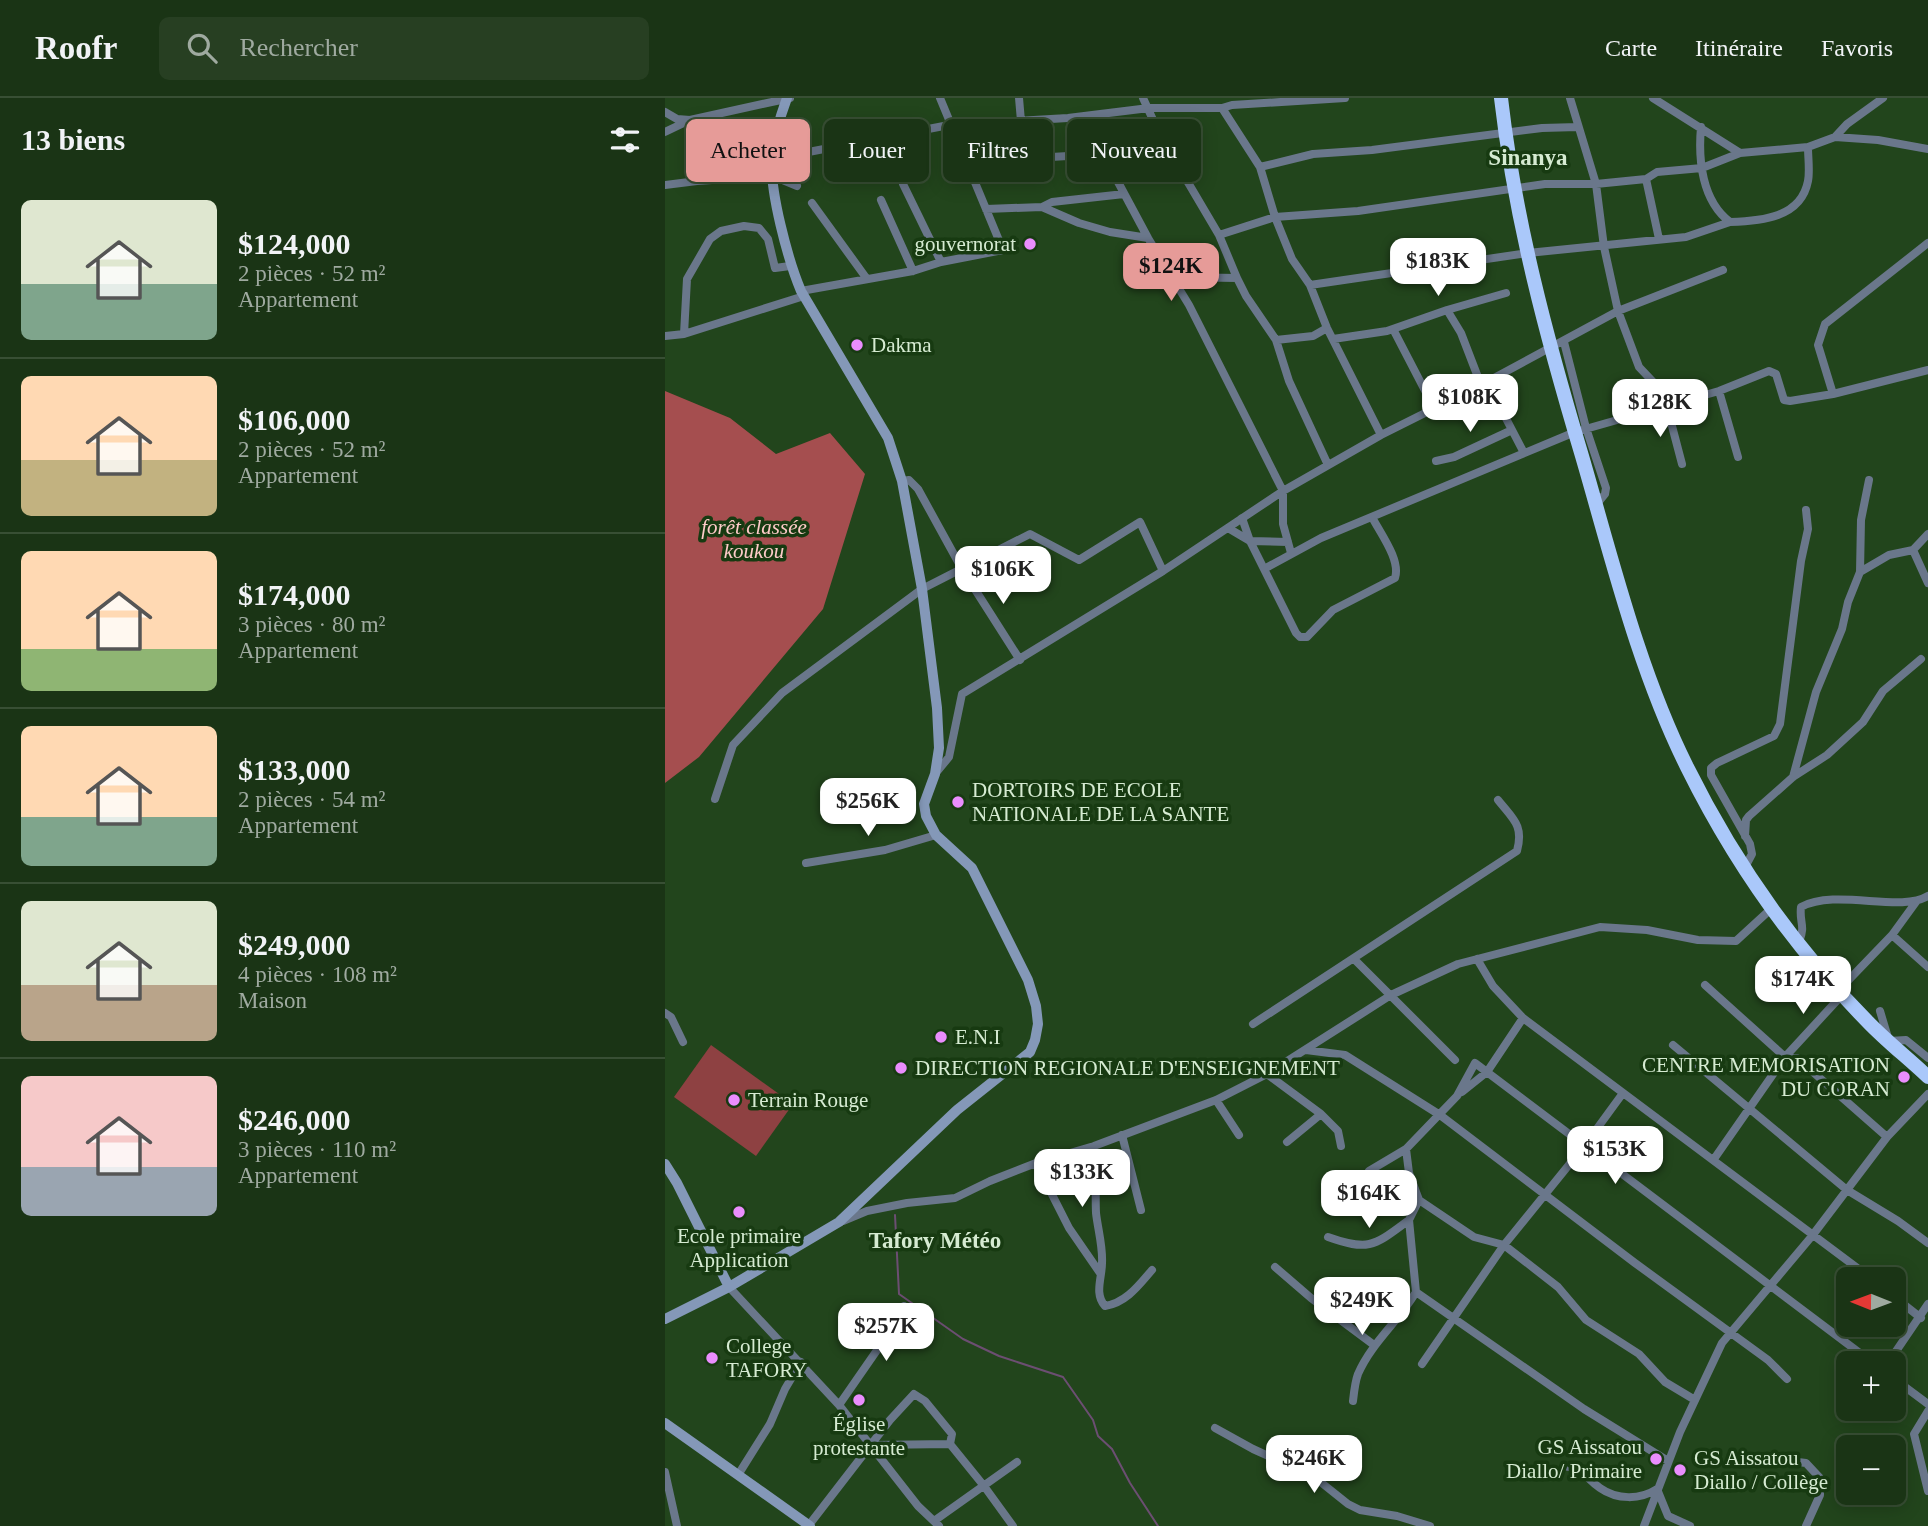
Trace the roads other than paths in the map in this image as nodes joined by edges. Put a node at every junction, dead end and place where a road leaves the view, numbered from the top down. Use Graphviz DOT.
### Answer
graph roads {
  1 [pos="787,98"];
  2 [pos="940,98"];
  3 [pos="1019,98"];
  4 [pos="1143,98"];
  5 [pos="1345,98"];
  6 [pos="1501,98"];
  7 [pos="1570,98"];
  8 [pos="1653,98"];
  9 [pos="1883,98"];
  10 [pos="1306,99"];
  11 [pos="1149,108"];
  12 [pos="1222,108"];
  13 [pos="665,112"];
  14 [pos="694,119"];
  15 [pos="780,119"];
  16 [pos="947,119"];
  17 [pos="1021,119"];
  18 [pos="1041,119"];
  19 [pos="1153,119"];
  20 [pos="686,120"];
  21 [pos="686,122"];
  22 [pos="943,126"];
  23 [pos="1578,127"];
  24 [pos="1701,127"];
  25 [pos="665,132"];
  26 [pos="1505,134"];
  27 [pos="1835,137"];
  28 [pos="1808,147"];
  29 [pos="1928,149"];
  30 [pos="810,152"];
  31 [pos="1740,153"];
  32 [pos="1260,167"];
  33 [pos="1702,168"];
  34 [pos="1646,179"];
  35 [pos="689,182"];
  36 [pos="773,182"];
  37 [pos="787,182"];
  38 [pos="974,182"];
  39 [pos="1118,182"];
  40 [pos="1188,182"];
  41 [pos="903,184"];
  42 [pos="1596,184"];
  43 [pos="665,185"];
  44 [pos="797,186"];
  45 [pos="1515,188"];
  46 [pos="1124,194"];
  47 [pos="881,200"];
  48 [pos="812,203"];
  49 [pos="1042,207"];
  50 [pos="986,209"];
  51 [pos="1275,218"];
  52 [pos="1730,222"];
  53 [pos="1219,235"];
  54 [pos="1148,238"];
  55 [pos="1659,240"];
  56 [pos="1928,243"];
  57 [pos="1604,247"];
  58 [pos="1528,253"];
  59 [pos="940,262"];
  60 [pos="790,266"];
  61 [pos="1723,270"];
  62 [pos="913,271"];
  63 [pos="1174,277"];
  64 [pos="1237,278"];
  65 [pos="867,279"];
  66 [pos="1310,285"];
  67 [pos="1506,293"];
  68 [pos="803,294"];
  69 [pos="1447,310"];
  70 [pos="1618,312"];
  71 [pos="1327,328"];
  72 [pos="1393,329"];
  73 [pos="684,334"];
  74 [pos="665,336"];
  75 [pos="1333,339"];
  76 [pos="1276,340"];
  77 [pos="1557,345"];
  78 [pos="1928,370"];
  79 [pos="1484,384"];
  80 [pos="1719,391"];
  81 [pos="1833,394"];
  82 [pos="1671,406"];
  83 [pos="1434,408"];
  84 [pos="1512,430"];
  85 [pos="1580,430"];
  86 [pos="1381,435"];
  87 [pos="1524,453"];
  88 [pos="1738,457"];
  89 [pos="1436,461"];
  90 [pos="1682,464"];
  91 [pos="1328,465"];
  92 [pos="1869,480"];
  93 [pos="902,481"];
  94 [pos="1283,491"];
  95 [pos="1806,510"];
  96 [pos="1372,517"];
  97 [pos="1242,518"];
  98 [pos="1228,528"];
  99 [pos="1928,534"];
  100 [pos="1250,541"];
  101 [pos="1288,542"];
  102 [pos="1913,550"];
  103 [pos="1291,553"];
  104 [pos="962,569"];
  105 [pos="1265,569"];
  106 [pos="1163,571"];
  107 [pos="1860,572"];
  108 [pos="1928,583"];
  109 [pos="922,589"];
  110 [pos="1921,659"];
  111 [pos="1020,660"];
  112 [pos="935,774"];
  113 [pos="1793,777"];
  114 [pos="715,799"];
  115 [pos="1498,800"];
  116 [pos="1742,821"];
  117 [pos="936,835"];
  118 [pos="806,863"];
  119 [pos="1744,869"];
  120 [pos="1928,896"];
  121 [pos="1916,902"];
  122 [pos="1772,908"];
  123 [pos="1892,935"];
  124 [pos="1799,942"];
  125 [pos="1354,959"];
  126 [pos="1477,959"];
  127 [pos="1928,967"];
  128 [pos="1706,985"];
  129 [pos="1841,992"];
  130 [pos="1391,995"];
  131 [pos="1880,1010"];
  132 [pos="665,1013"];
  133 [pos="1523,1018"];
  134 [pos="1253,1024"];
  135 [pos="1889,1041"];
  136 [pos="683,1042"];
  137 [pos="1673,1045"];
  138 [pos="1306,1050"];
  139 [pos="1785,1057"];
  140 [pos="1928,1058"];
  141 [pos="1455,1060"];
  142 [pos="1487,1072"];
  143 [pos="1266,1074"];
  144 [pos="1928,1077"];
  145 [pos="1623,1093"];
  146 [pos="1928,1094"];
  147 [pos="1457,1096"];
  148 [pos="1216,1100"];
  149 [pos="1751,1108"];
  150 [pos="1321,1115"];
  151 [pos="1440,1115"];
  152 [pos="1122,1135"];
  153 [pos="1240,1135"];
  154 [pos="1887,1137"];
  155 [pos="1287,1142"];
  156 [pos="1585,1145"];
  157 [pos="1094,1146"];
  158 [pos="1341,1146"];
  159 [pos="1406,1149"];
  160 [pos="1714,1159"];
  161 [pos="1036,1163"];
  162 [pos="665,1164"];
  163 [pos="1369,1171"];
  164 [pos="1847,1190"];
  165 [pos="1544,1194"];
  166 [pos="1419,1200"];
  167 [pos="1141,1210"];
  168 [pos="1409,1220"];
  169 [pos="839,1222"];
  170 [pos="1812,1236"];
  171 [pos="1328,1237"];
  172 [pos="1928,1243"];
  173 [pos="1504,1245"];
  174 [pos="1855,1267"];
  175 [pos="1275,1268"];
  176 [pos="1152,1270"];
  177 [pos="1100,1273"];
  178 [pos="1771,1286"];
  179 [pos="730,1287"];
  180 [pos="1416,1292"];
  181 [pos="1928,1304"];
  182 [pos="904,1306"];
  183 [pos="1906,1306"];
  184 [pos="1454,1317"];
  185 [pos="1921,1318"];
  186 [pos="665,1319"];
  187 [pos="1729,1333"];
  188 [pos="1374,1345"];
  189 [pos="1857,1351"];
  190 [pos="1897,1351"];
  191 [pos="800,1362"];
  192 [pos="1422,1364"];
  193 [pos="1787,1379"];
  194 [pos="1906,1388"];
  195 [pos="1695,1400"];
  196 [pos="1353,1401"];
  197 [pos="1928,1404"];
  198 [pos="839,1405"];
  199 [pos="1928,1411"];
  200 [pos="665,1423"];
  201 [pos="1215,1428"];
  202 [pos="950,1444"];
  203 [pos="872,1445"];
  204 [pos="1773,1458"];
  205 [pos="1668,1461"];
  206 [pos="1017,1462"];
  207 [pos="1563,1466"];
  208 [pos="665,1474"];
  209 [pos="738,1475"];
  210 [pos="985,1486"];
  211 [pos="1657,1489"];
  212 [pos="1928,1492"];
  213 [pos="937,1523"];
  214 [pos="810,1525"];
  215 [pos="677,1526"];
  216 [pos="1013,1526"];
  217 [pos="1430,1526"];
  218 [pos="1644,1526"];
  219 [pos="1690,1526"];
  220 [pos="1806,1526"];
  1 -- 14 [label="street"];
  1 -- 15 [label="street"];
  2 -- 16 [label="street"];
  3 -- 17 [label="street"];
  4 -- 11 [label="street"];
  5 -- 10 [label="street"];
  6 -- 26 [label="highway"];
  7 -- 23 [label="street"];
  8 -- 24 [label="street"];
  9 -- 27 [label="street"];
  10 -- 12 [label="street"];
  11 -- 12 [label="street"];
  11 -- 18 [label="street"];
  11 -- 19 [label="street"];
  12 -- 32 [label="street"];
  13 -- 20 [label="street"];
  21 -- 25 [label="street"];
  22 -- 30 [label="street"];
  23 -- 26 [label="street"];
  23 -- 42 [label="street"];
  24 -- 31 [label="street"];
  24 -- 33 [label="street"];
  26 -- 32 [label="street"];
  26 -- 45 [label="highway"];
  27 -- 28 [label="street"];
  27 -- 29 [label="street"];
  28 -- 31 [label="street"];
  28 -- 52 [label="street"];
  31 -- 33 [label="street"];
  32 -- 51 [label="street"];
  33 -- 34 [label="street"];
  33 -- 52 [label="street"];
  34 -- 42 [label="street"];
  34 -- 55 [label="street"];
  35 -- 43 [label="street"];
  36 -- 60 [label="street"];
  37 -- 44 [label="street"];
  38 -- 50 [label="street"];
  39 -- 46 [label="street"];
  40 -- 53 [label="street"];
  41 -- 59 [label="street"];
  42 -- 45 [label="street"];
  42 -- 57 [label="street"];
  45 -- 51 [label="street"];
  45 -- 58 [label="highway"];
  46 -- 49 [label="street"];
  46 -- 54 [label="street"];
  47 -- 62 [label="street"];
  48 -- 65 [label="street"];
  49 -- 50 [label="street"];
  49 -- 54 [label="street"];
  50 -- 59 [label="street"];
  51 -- 53 [label="street"];
  51 -- 66 [label="street"];
  52 -- 55 [label="street"];
  53 -- 64 [label="street"];
  54 -- 63 [label="street"];
  55 -- 57 [label="street"];
  56 -- 81 [label="street"];
  57 -- 58 [label="street"];
  57 -- 70 [label="street"];
  58 -- 66 [label="street"];
  58 -- 77 [label="highway"];
  59 -- 62 [label="street"];
  60 -- 68 [label="street"];
  60 -- 73 [label="street"];
  61 -- 70 [label="street"];
  62 -- 65 [label="street"];
  63 -- 64 [label="street"];
  63 -- 94 [label="street"];
  64 -- 76 [label="street"];
  65 -- 68 [label="street"];
  66 -- 71 [label="street"];
  67 -- 69 [label="street"];
  68 -- 73 [label="street"];
  68 -- 93 [label="street"];
  69 -- 72 [label="street"];
  69 -- 79 [label="street"];
  70 -- 77 [label="street"];
  70 -- 82 [label="street"];
  71 -- 75 [label="street"];
  71 -- 76 [label="street"];
  72 -- 75 [label="street"];
  72 -- 83 [label="street"];
  73 -- 74 [label="street"];
  75 -- 86 [label="street"];
  76 -- 91 [label="street"];
  77 -- 79 [label="street"];
  77 -- 85 [label="highway"];
  78 -- 81 [label="street"];
  79 -- 83 [label="street"];
  79 -- 84 [label="street"];
  80 -- 81 [label="street"];
  80 -- 82 [label="street"];
  80 -- 88 [label="street"];
  82 -- 85 [label="street"];
  82 -- 90 [label="street"];
  83 -- 86 [label="street"];
  84 -- 87 [label="street"];
  84 -- 89 [label="street"];
  85 -- 87 [label="street"];
  85 -- 119 [label="highway"];
  86 -- 91 [label="street"];
  87 -- 96 [label="street"];
  91 -- 94 [label="street"];
  92 -- 107 [label="street"];
  93 -- 104 [label="street"];
  93 -- 109 [label="street"];
  94 -- 97 [label="street"];
  94 -- 101 [label="street"];
  95 -- 116 [label="street"];
  96 -- 103 [label="street"];
  96 -- 105 [label="street"];
  97 -- 98 [label="street"];
  97 -- 100 [label="street"];
  98 -- 100 [label="street"];
  98 -- 106 [label="street"];
  99 -- 102 [label="street"];
  100 -- 101 [label="street"];
  100 -- 105 [label="street"];
  101 -- 103 [label="street"];
  102 -- 107 [label="street"];
  102 -- 108 [label="street"];
  103 -- 105 [label="street"];
  104 -- 106 [label="street"];
  104 -- 109 [label="street"];
  104 -- 111 [label="street"];
  106 -- 111 [label="street"];
  107 -- 113 [label="street"];
  109 -- 112 [label="street"];
  109 -- 114 [label="street"];
  110 -- 113 [label="street"];
  111 -- 112 [label="street"];
  112 -- 117 [label="street"];
  113 -- 116 [label="street"];
  115 -- 125 [label="street"];
  116 -- 119 [label="street"];
  117 -- 118 [label="street"];
  117 -- 169 [label="street"];
  119 -- 122 [label="highway"];
  120 -- 121 [label="street"];
  121 -- 123 [label="street"];
  121 -- 124 [label="street"];
  122 -- 124 [label="highway"];
  122 -- 126 [label="street"];
  123 -- 127 [label="street"];
  123 -- 129 [label="street"];
  124 -- 129 [label="highway"];
  125 -- 130 [label="street"];
  125 -- 134 [label="street"];
  126 -- 130 [label="street"];
  126 -- 133 [label="street"];
  128 -- 139 [label="street"];
  129 -- 135 [label="highway"];
  129 -- 139 [label="street"];
  130 -- 138 [label="street"];
  130 -- 141 [label="street"];
  131 -- 135 [label="street"];
  132 -- 136 [label="street"];
  133 -- 142 [label="street"];
  133 -- 145 [label="street"];
  135 -- 140 [label="street"];
  135 -- 144 [label="highway"];
  137 -- 149 [label="street"];
  138 -- 143 [label="street"];
  138 -- 151 [label="street"];
  139 -- 149 [label="street"];
  139 -- 154 [label="street"];
  142 -- 147 [label="street"];
  142 -- 147 [label="street"];
  142 -- 156 [label="street"];
  143 -- 148 [label="street"];
  143 -- 150 [label="street"];
  145 -- 156 [label="street"];
  145 -- 160 [label="street"];
  146 -- 154 [label="street"];
  147 -- 151 [label="street"];
  148 -- 152 [label="street"];
  148 -- 153 [label="street"];
  149 -- 160 [label="street"];
  149 -- 164 [label="street"];
  150 -- 155 [label="street"];
  150 -- 158 [label="street"];
  151 -- 159 [label="street"];
  151 -- 165 [label="street"];
  152 -- 157 [label="street"];
  152 -- 167 [label="street"];
  154 -- 164 [label="street"];
  156 -- 165 [label="street"];
  156 -- 178 [label="street"];
  157 -- 161 [label="street"];
  157 -- 177 [label="street"];
  159 -- 163 [label="street"];
  159 -- 166 [label="street"];
  160 -- 170 [label="street"];
  161 -- 169 [label="street"];
  161 -- 177 [label="street"];
  162 -- 179 [label="street"];
  164 -- 170 [label="street"];
  164 -- 172 [label="street"];
  165 -- 173 [label="street"];
  165 -- 187 [label="street"];
  166 -- 168 [label="street"];
  166 -- 173 [label="street"];
  168 -- 171 [label="street"];
  168 -- 180 [label="street"];
  169 -- 179 [label="street"];
  170 -- 174 [label="street"];
  170 -- 178 [label="street"];
  173 -- 184 [label="street"];
  173 -- 195 [label="street"];
  175 -- 188 [label="street"];
  176 -- 177 [label="street"];
  178 -- 187 [label="street"];
  178 -- 189 [label="street"];
  179 -- 186 [label="street"];
  179 -- 191 [label="street"];
  180 -- 184 [label="street"];
  180 -- 188 [label="street"];
  181 -- 185 [label="street"];
  182 -- 198 [label="street"];
  183 -- 185 [label="street"];
  184 -- 192 [label="street"];
  184 -- 205 [label="street"];
  185 -- 190 [label="street"];
  187 -- 193 [label="street"];
  187 -- 195 [label="street"];
  188 -- 196 [label="street"];
  191 -- 198 [label="street"];
  191 -- 209 [label="street"];
  194 -- 197 [label="street"];
  195 -- 205 [label="street"];
  198 -- 203 [label="street"];
  199 -- 212 [label="street"];
  200 -- 209 [label="street"];
  201 -- 217 [label="street"];
  202 -- 203 [label="street"];
  202 -- 203 [label="street"];
  202 -- 210 [label="street"];
  203 -- 213 [label="street"];
  203 -- 214 [label="street"];
  204 -- 220 [label="street"];
  205 -- 211 [label="street"];
  206 -- 210 [label="street"];
  207 -- 211 [label="street"];
  208 -- 215 [label="street"];
  209 -- 214 [label="street"];
  210 -- 213 [label="street"];
  210 -- 216 [label="street"];
  211 -- 218 [label="street"];
  211 -- 219 [label="street"];
}
